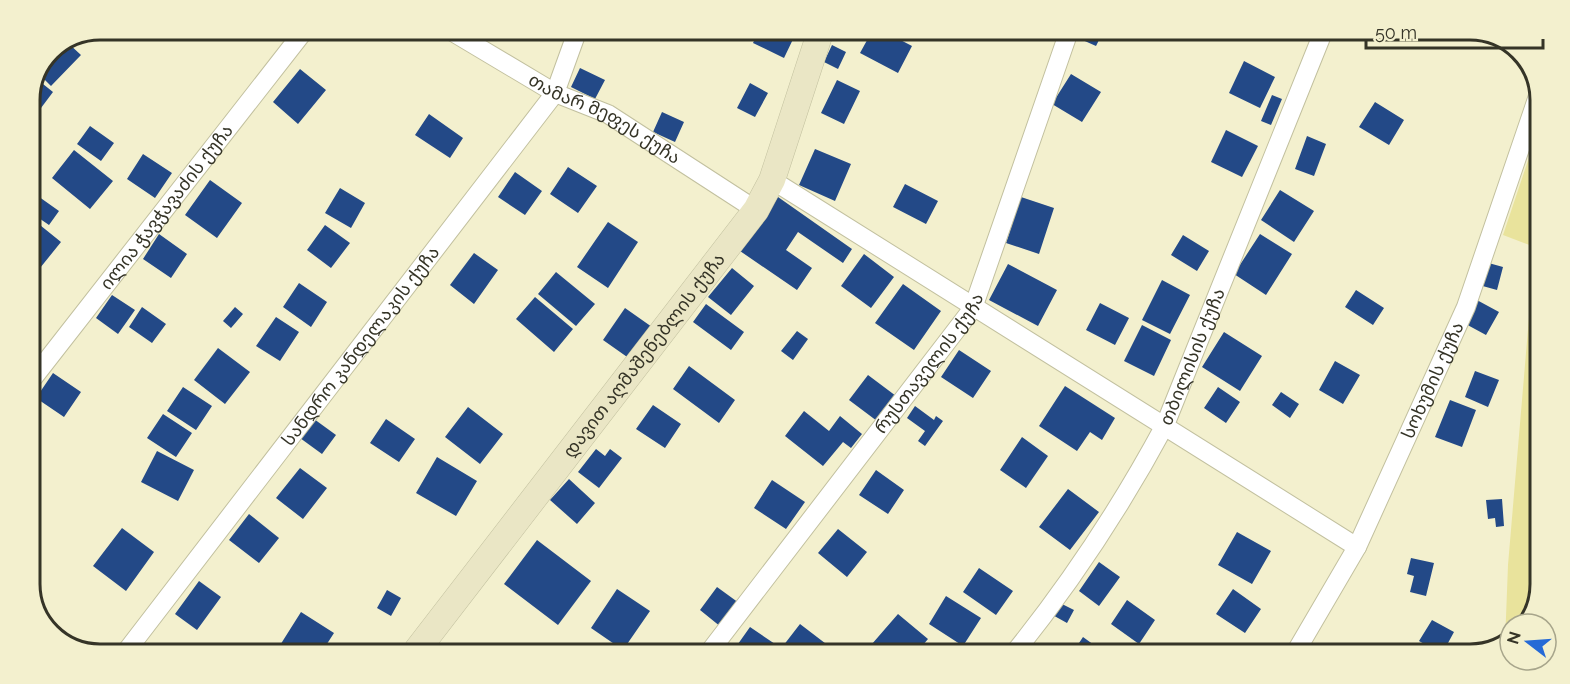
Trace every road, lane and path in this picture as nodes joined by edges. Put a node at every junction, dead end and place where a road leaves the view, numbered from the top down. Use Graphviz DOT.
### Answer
graph roads {
  1 [pos="297,40"];
  2 [pos="466,40"];
  3 [pos="574,40"];
  4 [pos="818,40"];
  5 [pos="1066,40"];
  6 [pos="1320,40"];
  7 [pos="555,93"];
  8 [pos="1529,122"];
  9 [pos="772,180"];
  10 [pos="756,210"];
  11 [pos="973,308"];
  12 [pos="41,368"];
  13 [pos="1165,424"];
  14 [pos="1357,547"];
  15 [pos="132,644"];
  16 [pos="422,644"];
  17 [pos="715,644"];
  18 [pos="1021,644"];
  19 [pos="1299,644"];
  1 -- 12 [label="street, ილია ჭავჭავაძის ქუჩა"];
  2 -- 7 [label="street, თამარ მეფეს ქუჩა"];
  3 -- 7 [label="street, სანდრო კანდელაკის ქუჩა"];
  4 -- 9 [label="street, დავით აღმაშენებლის ქუჩა"];
  5 -- 11 [label="street, რუსთაველის ქუჩა"];
  6 -- 13 [label="street, თბილისის ქუჩა"];
  7 -- 10 [label="street, თამარ მეფეს ქუჩა"];
  7 -- 15 [label="street, სანდრო კანდელაკის ქუჩა"];
  8 -- 14 [label="street, სოხუმის ქუჩა"];
  9 -- 10 [label="street, დავით აღმაშენებლის ქუჩა"];
  9 -- 11 [label="street"];
  10 -- 16 [label="street, დავით აღმაშენებლის ქუჩა"];
  11 -- 13 [label="street"];
  11 -- 17 [label="street, რუსთაველის ქუჩა"];
  13 -- 14 [label="street"];
  13 -- 18 [label="street, თბილისის ქუჩა"];
  14 -- 19 [label="street, სოხუმის ქუჩა"];
}
